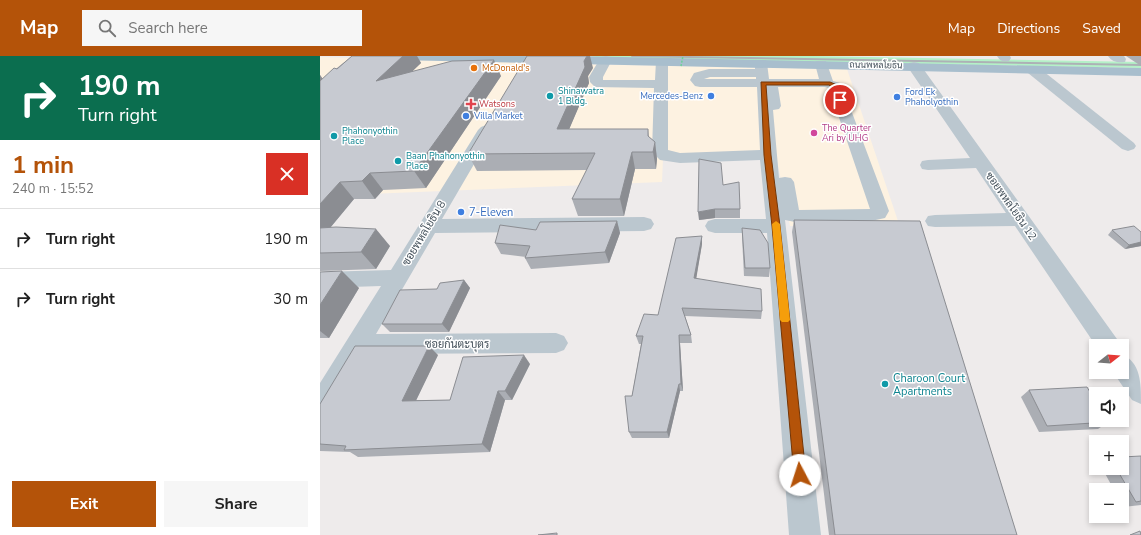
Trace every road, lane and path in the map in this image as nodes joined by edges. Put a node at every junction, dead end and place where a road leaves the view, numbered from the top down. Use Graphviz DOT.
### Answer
graph roads {
  1 [pos="396,56"];
  2 [pos="683,56"];
  3 [pos="896,56"];
  4 [pos="1004,57"];
  5 [pos="576,58"];
  6 [pos="1117,58"];
  7 [pos="917,59"];
  8 [pos="606,60"];
  9 [pos="1141,60"];
  10 [pos="662,61"];
  11 [pos="527,62"];
  12 [pos="821,64"];
  13 [pos="681,66"];
  14 [pos="1033,70"];
  15 [pos="763,72"];
  16 [pos="1141,72"];
  17 [pos="827,83"];
  18 [pos="661,84"];
  19 [pos="493,118"];
  20 [pos="1128,146"];
  21 [pos="768,155"];
  22 [pos="982,163"];
  23 [pos="928,165"];
  24 [pos="1020,219"];
  25 [pos="935,221"];
  26 [pos="644,224"];
  27 [pos="428,226"];
  28 [pos="715,226"];
  29 [pos="776,226"];
  30 [pos="397,278"];
  31 [pos="320,280"];
  32 [pos="1104,339"];
  33 [pos="556,343"];
  34 [pos="358,344"];
  35 [pos="1129,375"];
  36 [pos="1141,392"];
  37 [pos="320,407"];
  38 [pos="805,535"];
  1 -- 11 [label="main road, ถนนพหลโยธิน"];
  2 -- 13 [label="path, bridge"];
  3 -- 7 [label="main road, ถนนพหลโยธิน"];
  4 -- 6 [label="main road, ถนนพหลโยธิน"];
  4 -- 7 [label="main road, ถนนพหลโยธิน"];
  5 -- 8 [label="main road, ถนนพหลโยธิน"];
  5 -- 11 [label="main road, ถนนพหลโยธิน"];
  6 -- 9 [label="main road, ถนนพหลโยธิน"];
  7 -- 12 [label="main road, ถนนพหลโยธิน"];
  7 -- 14 [label="main road, ถนนพหลโยธิน"];
  7 -- 22 [label="street, ซอยพหลโยธิน 12"];
  8 -- 10 [label="main road, ถนนพหลโยธิน"];
  8 -- 18 [label="street"];
  10 -- 15 [label="main road, ถนนพหลโยธิน"];
  10 -- 18 [label="street"];
  12 -- 15 [label="main road, ถนนพหลโยธิน"];
  12 -- 17 [label="street"];
  14 -- 16 [label="main road, ถนนพหลโยธิน"];
  14 -- 20 [label="street"];
  15 -- 17 [label="street"];
  15 -- 17 [label="street"];
  15 -- 21 [label="street"];
  18 -- 21 [label="street"];
  19 -- 27 [label="street, ซอยพหลโยธิน 8"];
  21 -- 29 [label="street"];
  22 -- 23 [label="street"];
  22 -- 24 [label="street, ซอยพหลโยธิน 12"];
  24 -- 25 [label="street"];
  24 -- 32 [label="street, ซอยพหลโยธิน 12"];
  26 -- 27 [label="street"];
  27 -- 30 [label="street, ซอยพหลโยธิน 8"];
  28 -- 29 [label="street"];
  29 -- 38 [label="street"];
  30 -- 31 [label="street"];
  30 -- 34 [label="street, ซอยพหลโยธิน 8"];
  33 -- 34 [label="street, ซอยกันตะบุตร"];
  34 -- 37 [label="street, ซอยพหลโยธิน 8"];
  35 -- 36 [label="street"];
}
